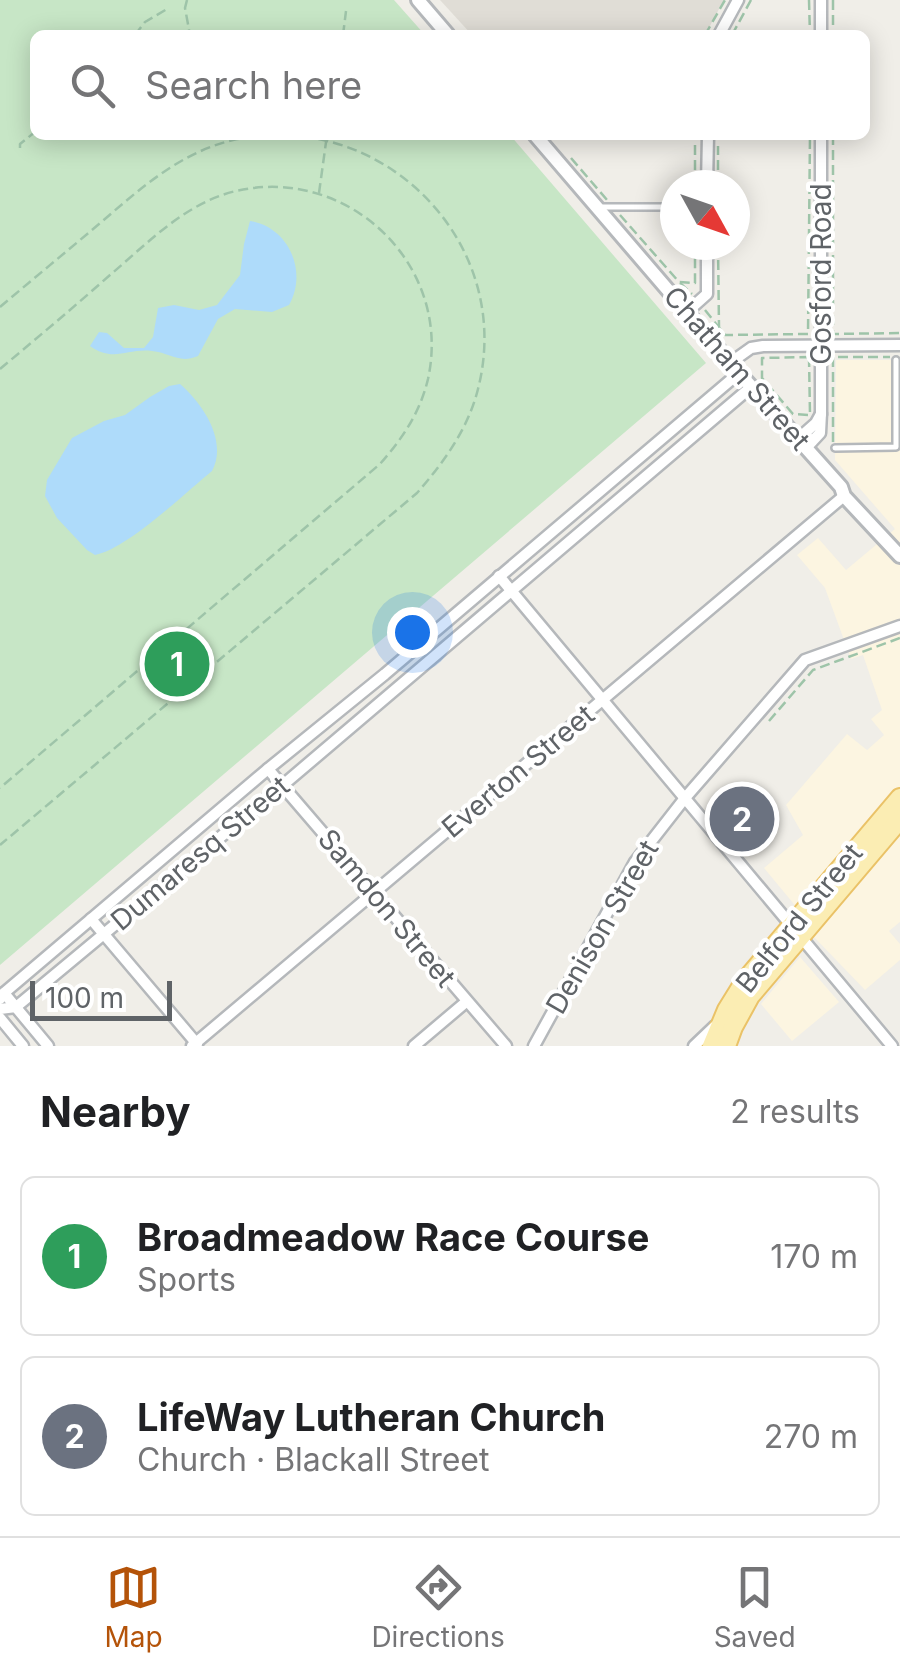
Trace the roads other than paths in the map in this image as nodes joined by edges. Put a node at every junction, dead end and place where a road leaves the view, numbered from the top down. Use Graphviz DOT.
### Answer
graph roads {
  1 [pos="418,0"];
  2 [pos="738,0"];
  3 [pos="821,0"];
  4 [pos="444,30"];
  5 [pos="722,30"];
  6 [pos="821,30"];
  7 [pos="539,140"];
  8 [pos="708,140"];
  9 [pos="821,140"];
  10 [pos="708,170"];
  11 [pos="597,207"];
  12 [pos="660,207"];
  13 [pos="707,260"];
  14 [pos="688,311"];
  15 [pos="822,345"];
  16 [pos="900,345"];
  17 [pos="896,359"];
  18 [pos="735,368"];
  19 [pos="751,387"];
  20 [pos="802,443"];
  21 [pos="834,448"];
  22 [pos="844,496"];
  23 [pos="592,497"];
  24 [pos="604,511"];
  25 [pos="900,556"];
  26 [pos="498,576"];
  27 [pos="510,590"];
  28 [pos="900,626"];
  29 [pos="385,674"];
  30 [pos="397,688"];
  31 [pos="603,700"];
  32 [pos="268,769"];
  33 [pos="282,785"];
  34 [pos="685,798"];
  35 [pos="900,798"];
  36 [pos="899,822"];
  37 [pos="375,892"];
  38 [pos="91,919"];
  39 [pos="796,930"];
  40 [pos="103,934"];
  41 [pos="2,996"];
  42 [pos="466,1002"];
  43 [pos="16,1007"];
  44 [pos="0,1009"];
  45 [pos="0,1018"];
  46 [pos="722,1020"];
  47 [pos="195,1045"];
  48 [pos="23,1046"];
  49 [pos="48,1046"];
  50 [pos="414,1046"];
  51 [pos="506,1046"];
  52 [pos="534,1046"];
  53 [pos="694,1046"];
  54 [pos="712,1046"];
  55 [pos="726,1046"];
  56 [pos="892,1046"];
  1 -- 4 [label="street"];
  2 -- 5 [label="street"];
  3 -- 6 [label="street"];
  7 -- 11 [label="street, Chatham Street"];
  8 -- 10 [label="street"];
  9 -- 15 [label="street, Gosford Road"];
  11 -- 12 [label="lane"];
  11 -- 14 [label="street, Chatham Street"];
  13 -- 14 [label="street"];
  14 -- 18 [label="street, Chatham Street"];
  15 -- 16 [label="street, Dumaresq Street"];
  15 -- 18 [label="street, Dumaresq Street"];
  15 -- 20 [label="street, Gosford Road"];
  17 -- 21 [label="lane"];
  18 -- 19 [label="street, Chatham Street"];
  18 -- 23 [label="street, Dumaresq Street"];
  19 -- 20 [label="street, Chatham Street"];
  19 -- 24 [label="street, Dumaresq Street"];
  20 -- 22 [label="street, Chatham Street"];
  22 -- 25 [label="street, Chatham Street"];
  22 -- 31 [label="street, Everton Street"];
  23 -- 24 [label="street"];
  23 -- 26 [label="street, Dumaresq Street"];
  24 -- 27 [label="street, Dumaresq Street"];
  26 -- 27 [label="street"];
  26 -- 29 [label="street, Dumaresq Street"];
  27 -- 30 [label="street, Dumaresq Street"];
  27 -- 31 [label="street"];
  28 -- 34 [label="street, Denison Street"];
  29 -- 30 [label="street"];
  29 -- 32 [label="street, Dumaresq Street"];
  30 -- 33 [label="street, Dumaresq Street"];
  31 -- 34 [label="street"];
  31 -- 37 [label="street, Everton Street"];
  32 -- 33 [label="street, Samdon Street"];
  32 -- 38 [label="street, Dumaresq Street"];
  33 -- 37 [label="street, Samdon Street"];
  33 -- 40 [label="street, Dumaresq Street"];
  34 -- 39 [label="street"];
  34 -- 52 [label="street, Denison Street"];
  35 -- 39 [label="main road, Belford Street"];
  36 -- 39 [label="main road, Belford Street"];
  37 -- 42 [label="street, Samdon Street"];
  37 -- 47 [label="street, Everton Street"];
  38 -- 40 [label="street"];
  38 -- 41 [label="street, Dumaresq Street"];
  39 -- 46 [label="main road, Belford Street"];
  39 -- 55 [label="main road, Belford Street"];
  39 -- 56 [label="street"];
  40 -- 43 [label="street, Dumaresq Street"];
  40 -- 47 [label="street"];
  41 -- 43 [label="street"];
  42 -- 50 [label="street"];
  42 -- 51 [label="street, Samdon Street"];
  43 -- 44 [label="street"];
  43 -- 49 [label="street"];
  45 -- 48 [label="street"];
  46 -- 53 [label="street"];
  46 -- 54 [label="main road, Belford Street"];
}
